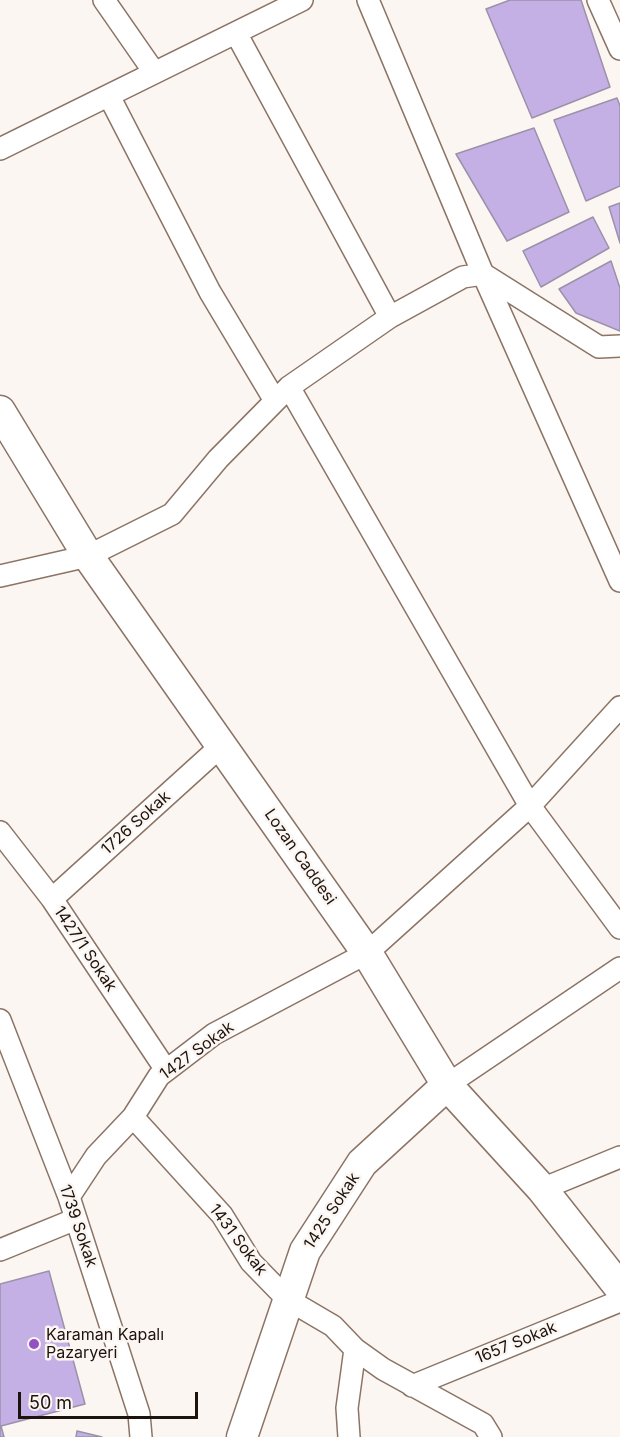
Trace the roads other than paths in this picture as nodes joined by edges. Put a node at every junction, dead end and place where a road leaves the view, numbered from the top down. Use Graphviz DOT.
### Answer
graph roads {
  1 [pos="104,0"];
  2 [pos="302,0"];
  3 [pos="368,0"];
  4 [pos="598,0"];
  5 [pos="236,33"];
  6 [pos="620,49"];
  7 [pos="154,72"];
  8 [pos="109,96"];
  9 [pos="0,149"];
  10 [pos="483,274"];
  11 [pos="390,317"];
  12 [pos="620,346"];
  13 [pos="281,393"];
  14 [pos="0,411"];
  15 [pos="87,556"];
  16 [pos="0,576"];
  17 [pos="620,581"];
  18 [pos="620,707"];
  19 [pos="221,746"];
  20 [pos="530,806"];
  21 [pos="0,832"];
  22 [pos="52,899"];
  23 [pos="620,928"];
  24 [pos="367,953"];
  25 [pos="620,968"];
  26 [pos="0,1020"];
  27 [pos="166,1070"];
  28 [pos="447,1085"];
  29 [pos="133,1117"];
  30 [pos="620,1157"];
  31 [pos="542,1189"];
  32 [pos="69,1197"];
  33 [pos="76,1220"];
  34 [pos="0,1250"];
  35 [pos="620,1288"];
  36 [pos="288,1299"];
  37 [pos="620,1301"];
  38 [pos="356,1349"];
  39 [pos="412,1386"];
  40 [pos="141,1437"];
  41 [pos="242,1437"];
  42 [pos="349,1437"];
  43 [pos="491,1437"];
  1 -- 7 [label="street"];
  2 -- 5 [label="street"];
  3 -- 10 [label="street"];
  4 -- 6 [label="street"];
  5 -- 7 [label="street"];
  5 -- 11 [label="street"];
  7 -- 8 [label="street"];
  8 -- 9 [label="street"];
  8 -- 13 [label="street"];
  10 -- 11 [label="street"];
  10 -- 12 [label="street"];
  10 -- 17 [label="street"];
  11 -- 13 [label="street"];
  13 -- 15 [label="street"];
  13 -- 20 [label="street"];
  14 -- 15 [label="main road, Lozan Caddesi"];
  15 -- 16 [label="street"];
  15 -- 19 [label="main road, Lozan Caddesi"];
  18 -- 20 [label="street, 1427 Sokak"];
  19 -- 22 [label="street, 1726 Sokak"];
  19 -- 24 [label="main road, Lozan Caddesi"];
  20 -- 23 [label="street"];
  20 -- 24 [label="street, 1427 Sokak"];
  21 -- 22 [label="street, 1427/1 Sokak"];
  22 -- 27 [label="street, 1427/1 Sokak"];
  24 -- 27 [label="street, 1427 Sokak"];
  24 -- 28 [label="main road, Lozan Caddesi"];
  25 -- 28 [label="street"];
  26 -- 32 [label="street, 1739 Sokak"];
  27 -- 29 [label="street, 1427 Sokak"];
  28 -- 31 [label="main road, Lozan Caddesi"];
  28 -- 36 [label="main road, 1425 Sokak"];
  29 -- 32 [label="street, 1427 Sokak"];
  29 -- 36 [label="street, 1431 Sokak"];
  30 -- 31 [label="street"];
  31 -- 35 [label="main road, Lozan Caddesi"];
  32 -- 33 [label="street, 1739 Sokak"];
  33 -- 34 [label="street"];
  33 -- 40 [label="street, 1739 Sokak"];
  36 -- 38 [label="street, 1431 Sokak"];
  36 -- 41 [label="main road, 1425 Sokak"];
  37 -- 39 [label="street, 1657 Sokak"];
  38 -- 39 [label="street"];
  38 -- 42 [label="street"];
  39 -- 43 [label="street"];
}
